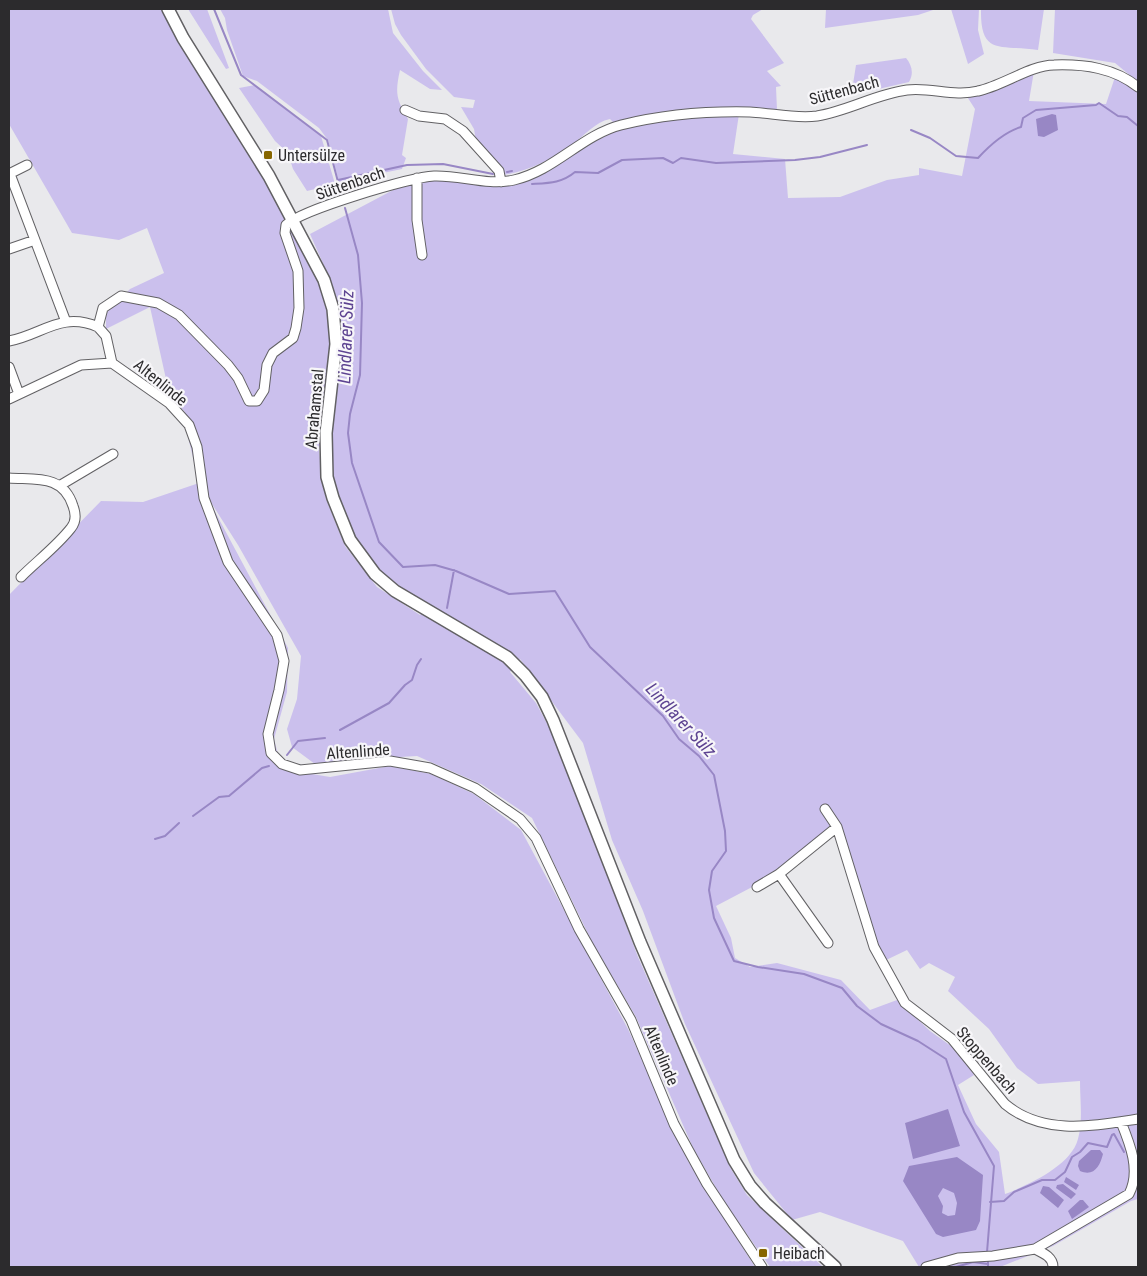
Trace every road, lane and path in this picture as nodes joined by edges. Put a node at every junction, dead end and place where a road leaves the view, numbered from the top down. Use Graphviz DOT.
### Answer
graph roads {
  1 [pos="168,9"];
  2 [pos="1138,87"];
  3 [pos="405,110"];
  4 [pos="27,165"];
  5 [pos="9,174"];
  6 [pos="417,178"];
  7 [pos="501,182"];
  8 [pos="293,219"];
  9 [pos="34,240"];
  10 [pos="9,249"];
  11 [pos="422,254"];
  12 [pos="66,322"];
  13 [pos="98,327"];
  14 [pos="9,341"];
  15 [pos="112,363"];
  16 [pos="9,367"];
  17 [pos="19,394"];
  18 [pos="9,399"];
  19 [pos="113,454"];
  20 [pos="9,478"];
  21 [pos="59,486"];
  22 [pos="21,577"];
  23 [pos="825,809"];
  24 [pos="837,827"];
  25 [pos="779,874"];
  26 [pos="757,887"];
  27 [pos="828,943"];
  28 [pos="1138,1119"];
  29 [pos="1121,1122"];
  30 [pos="1035,1249"];
  31 [pos="762,1267"];
  32 [pos="834,1267"];
  33 [pos="926,1267"];
  34 [pos="1053,1267"];
  1 -- 8 [label="main road, Abrahamstal"];
  2 -- 7 [label="street, Süttenbach"];
  3 -- 7 [label="street"];
  4 -- 5 [label="street"];
  5 -- 9 [label="street"];
  6 -- 7 [label="street, Süttenbach"];
  6 -- 8 [label="street, Süttenbach"];
  6 -- 11 [label="street"];
  8 -- 13 [label="street"];
  8 -- 32 [label="main road, Abrahamstal"];
  9 -- 10 [label="street"];
  9 -- 12 [label="street"];
  12 -- 13 [label="street"];
  12 -- 14 [label="street"];
  13 -- 15 [label="street"];
  15 -- 17 [label="street, Altenlinde"];
  15 -- 31 [label="street, Altenlinde"];
  16 -- 17 [label="street"];
  17 -- 18 [label="street, Altenlinde"];
  19 -- 21 [label="street"];
  20 -- 21 [label="street"];
  21 -- 22 [label="street"];
  23 -- 24 [label="street, Stoppenbach"];
  24 -- 25 [label="street"];
  24 -- 29 [label="street, Stoppenbach"];
  25 -- 26 [label="street"];
  25 -- 27 [label="street"];
  28 -- 29 [label="street"];
  29 -- 30 [label="street"];
  30 -- 33 [label="street"];
  30 -- 34 [label="street"];
}
